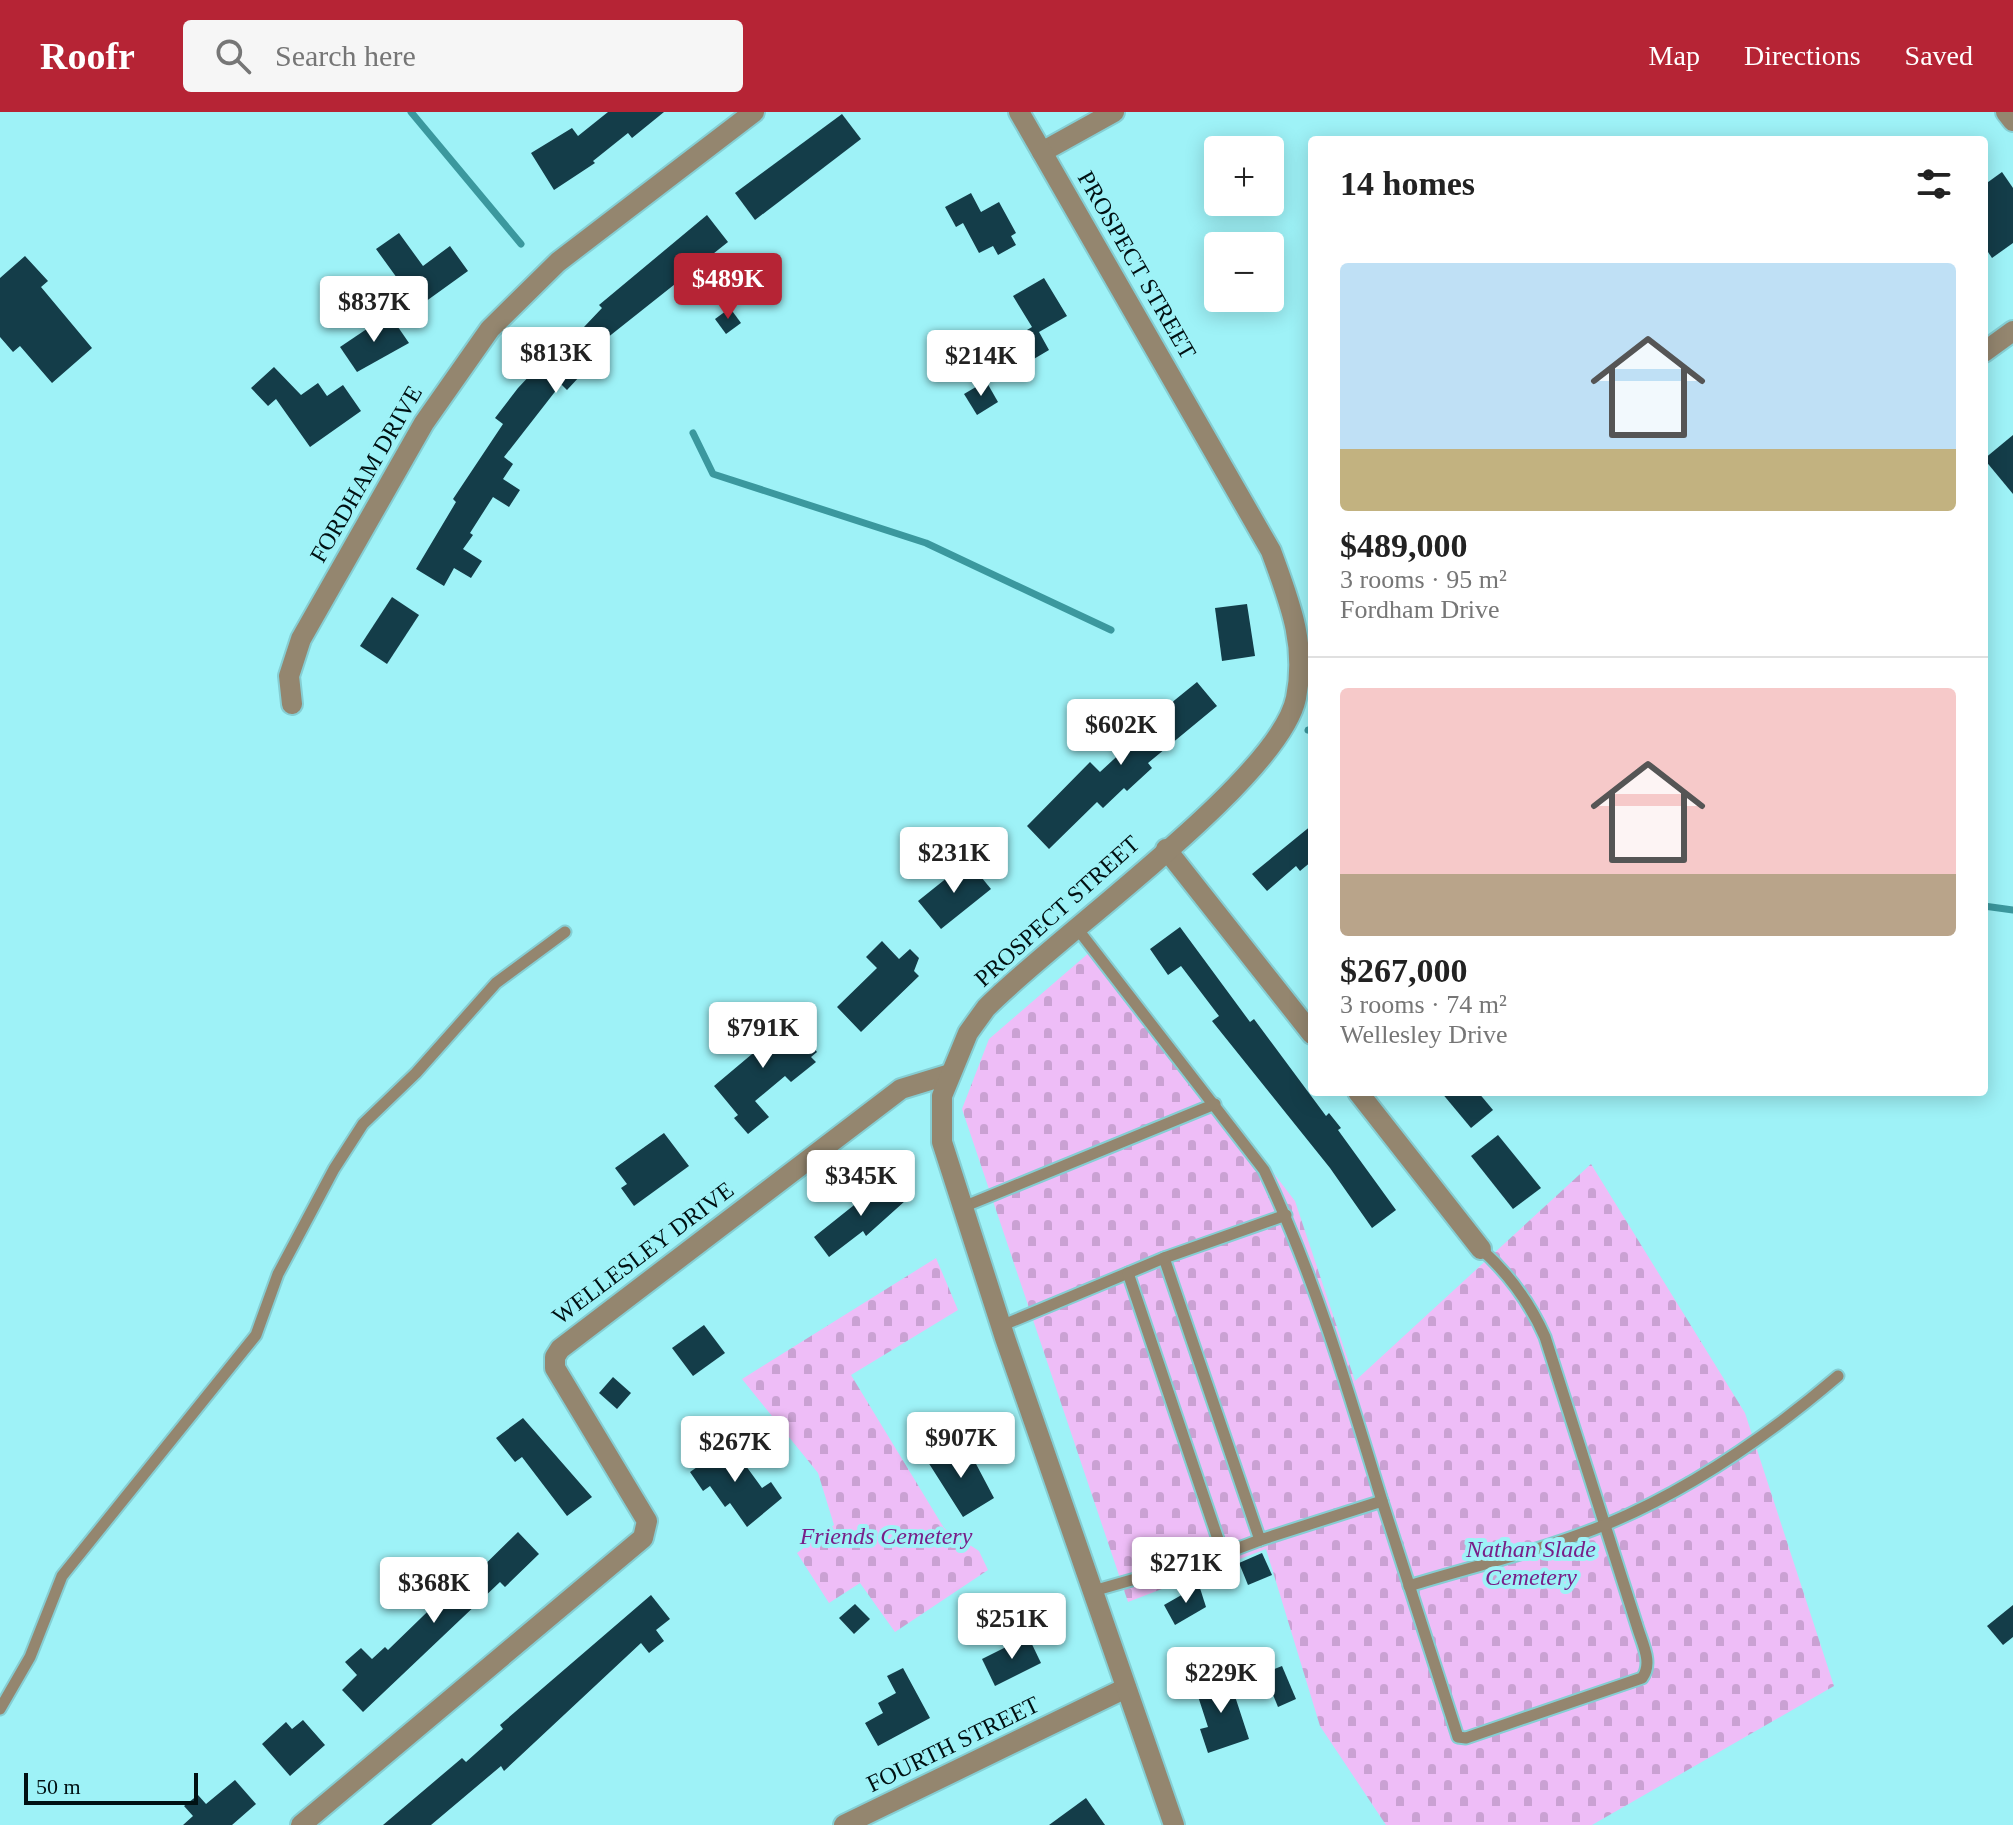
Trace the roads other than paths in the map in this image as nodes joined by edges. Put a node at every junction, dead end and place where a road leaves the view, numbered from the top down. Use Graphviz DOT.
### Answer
graph roads {
  1 [pos="754,112"];
  2 [pos="1019,112"];
  3 [pos="1114,112"];
  4 [pos="2006,112"];
  5 [pos="2013,121"];
  6 [pos="1042,152"];
  7 [pos="2013,331"];
  8 [pos="1988,349"];
  9 [pos="292,704"];
  10 [pos="1166,849"];
  11 [pos="1076,927"];
  12 [pos="565,932"];
  13 [pos="1308,1029"];
  14 [pos="950,1074"];
  15 [pos="1361,1096"];
  16 [pos="1215,1104"];
  17 [pos="963,1207"];
  18 [pos="1286,1215"];
  19 [pos="1481,1249"];
  20 [pos="1164,1258"];
  21 [pos="1128,1273"];
  22 [pos="1001,1326"];
  23 [pos="1838,1376"];
  24 [pos="1382,1501"];
  25 [pos="1604,1525"];
  26 [pos="1260,1540"];
  27 [pos="1223,1554"];
  28 [pos="1409,1586"];
  29 [pos="1093,1591"];
  30 [pos="1126,1688"];
  31 [pos="0,1709"];
  32 [pos="301,1825"];
  33 [pos="844,1825"];
  34 [pos="1174,1825"];
  1 -- 9 [label="street, FORDHAM DRIVE"];
  2 -- 6 [label="street, PROSPECT STREET"];
  3 -- 6 [label="street"];
  4 -- 5 [label="street"];
  6 -- 10 [label="street, PROSPECT STREET"];
  7 -- 8 [label="street"];
  10 -- 11 [label="street, PROSPECT STREET"];
  10 -- 13 [label="street"];
  11 -- 14 [label="street, PROSPECT STREET"];
  11 -- 16 [label="lane"];
  12 -- 31 [label="lane"];
  14 -- 17 [label="street, PROSPECT STREET"];
  14 -- 32 [label="street, WELLESLEY DRIVE"];
  15 -- 19 [label="street"];
  16 -- 17 [label="lane"];
  16 -- 18 [label="lane"];
  17 -- 22 [label="street, PROSPECT STREET"];
  18 -- 20 [label="lane"];
  18 -- 24 [label="lane"];
  19 -- 25 [label="lane"];
  20 -- 21 [label="lane"];
  20 -- 26 [label="lane"];
  21 -- 22 [label="lane"];
  21 -- 27 [label="lane"];
  22 -- 29 [label="street, PROSPECT STREET"];
  23 -- 25 [label="lane"];
  24 -- 26 [label="lane"];
  24 -- 28 [label="lane"];
  25 -- 28 [label="lane"];
  25 -- 28 [label="lane"];
  26 -- 27 [label="lane"];
  27 -- 29 [label="lane"];
  29 -- 30 [label="street, PROSPECT STREET"];
  30 -- 33 [label="street, FOURTH STREET"];
  30 -- 34 [label="street, PROSPECT STREET"];
}
